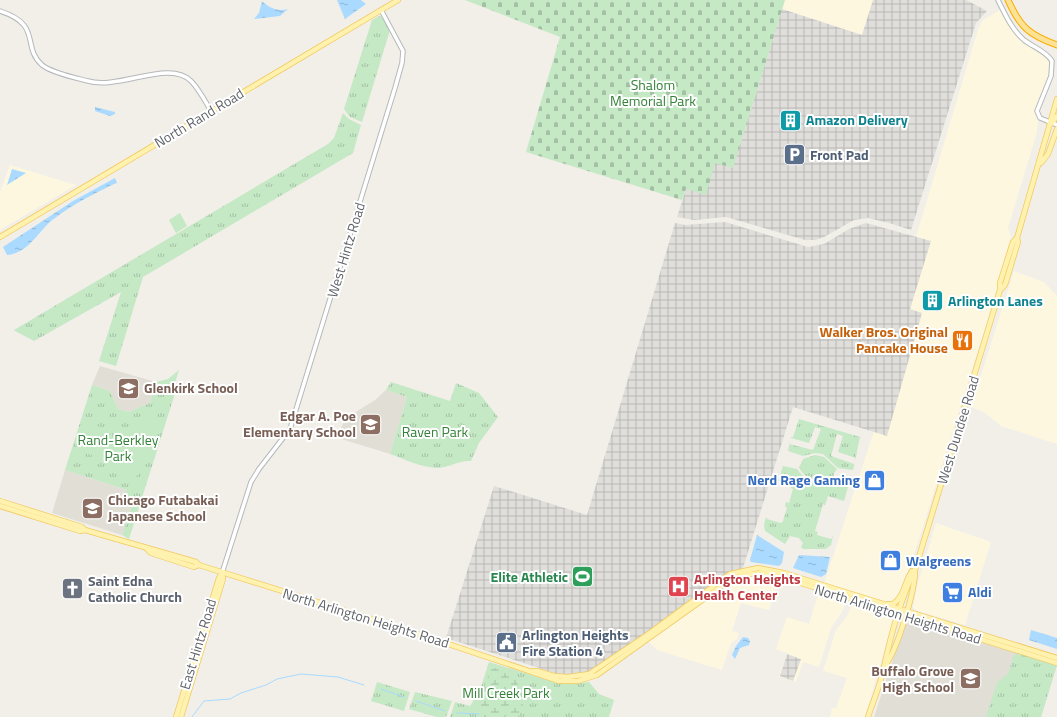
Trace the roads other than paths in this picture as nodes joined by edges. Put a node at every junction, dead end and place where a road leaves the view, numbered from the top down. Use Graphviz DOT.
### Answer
graph roads {
  1 [pos="398,0"];
  2 [pos="998,0"];
  3 [pos="1008,0"];
  4 [pos="381,10"];
  5 [pos="0,11"];
  6 [pos="1057,45"];
  7 [pos="1057,99"];
  8 [pos="211,111"];
  9 [pos="1057,116"];
  10 [pos="1052,123"];
  11 [pos="1057,125"];
  12 [pos="1057,129"];
  13 [pos="1038,168"];
  14 [pos="0,237"];
  15 [pos="251,482"];
  16 [pos="0,501"];
  17 [pos="0,506"];
  18 [pos="85,530"];
  19 [pos="916,567"];
  20 [pos="222,573"];
  21 [pos="909,602"];
  22 [pos="880,603"];
  23 [pos="899,612"];
  24 [pos="905,614"];
  25 [pos="931,619"];
  26 [pos="1057,658"];
  27 [pos="1057,663"];
  28 [pos="884,667"];
  29 [pos="533,671"];
  30 [pos="176,717"];
  31 [pos="181,717"];
  32 [pos="868,717"];
  1 -- 4 [label="main road, North Rand Road"];
  2 -- 10 [label="street"];
  3 -- 6 [label="highway"];
  4 -- 8 [label="main road, North Rand Road"];
  4 -- 15 [label="street, West Hintz Road"];
  5 -- 8 [label="street"];
  7 -- 10 [label="main road, West Dundee Road"];
  8 -- 14 [label="main road, North Rand Road"];
  9 -- 10 [label="main road, West Dundee Road"];
  10 -- 11 [label="street"];
  10 -- 13 [label="main road, West Dundee Road"];
  12 -- 13 [label="main road"];
  13 -- 19 [label="main road, West Dundee Road"];
  15 -- 20 [label="street, East Hintz Road"];
  16 -- 18 [label="main road, North Arlington Heights Road"];
  17 -- 18 [label="main road, North Arlington Heights Road"];
  18 -- 20 [label="main road, North Arlington Heights Road"];
  19 -- 21 [label="main road, West Dundee Road"];
  19 -- 22 [label="main road"];
  19 -- 23 [label="main road, West Dundee Road"];
  20 -- 29 [label="main road, North Arlington Heights Road"];
  20 -- 30 [label="main road, East Hintz Road"];
  20 -- 31 [label="main road, East Hintz Road"];
  21 -- 24 [label="main road, West Dundee Road"];
  21 -- 25 [label="main road"];
  22 -- 23 [label="main road, North Arlington Heights Road"];
  22 -- 29 [label="main road, North Arlington Heights Road"];
  23 -- 24 [label="main road, North Arlington Heights Road"];
  23 -- 28 [label="main road, West Dundee Road"];
  23 -- 29 [label="main road, North Arlington Heights Road"];
  24 -- 25 [label="main road, North Arlington Heights Road"];
  24 -- 27 [label="main road, North Arlington Heights Road"];
  24 -- 28 [label="main road, West Dundee Road"];
  25 -- 26 [label="main road, North Arlington Heights Road"];
  28 -- 32 [label="main road"];
}
